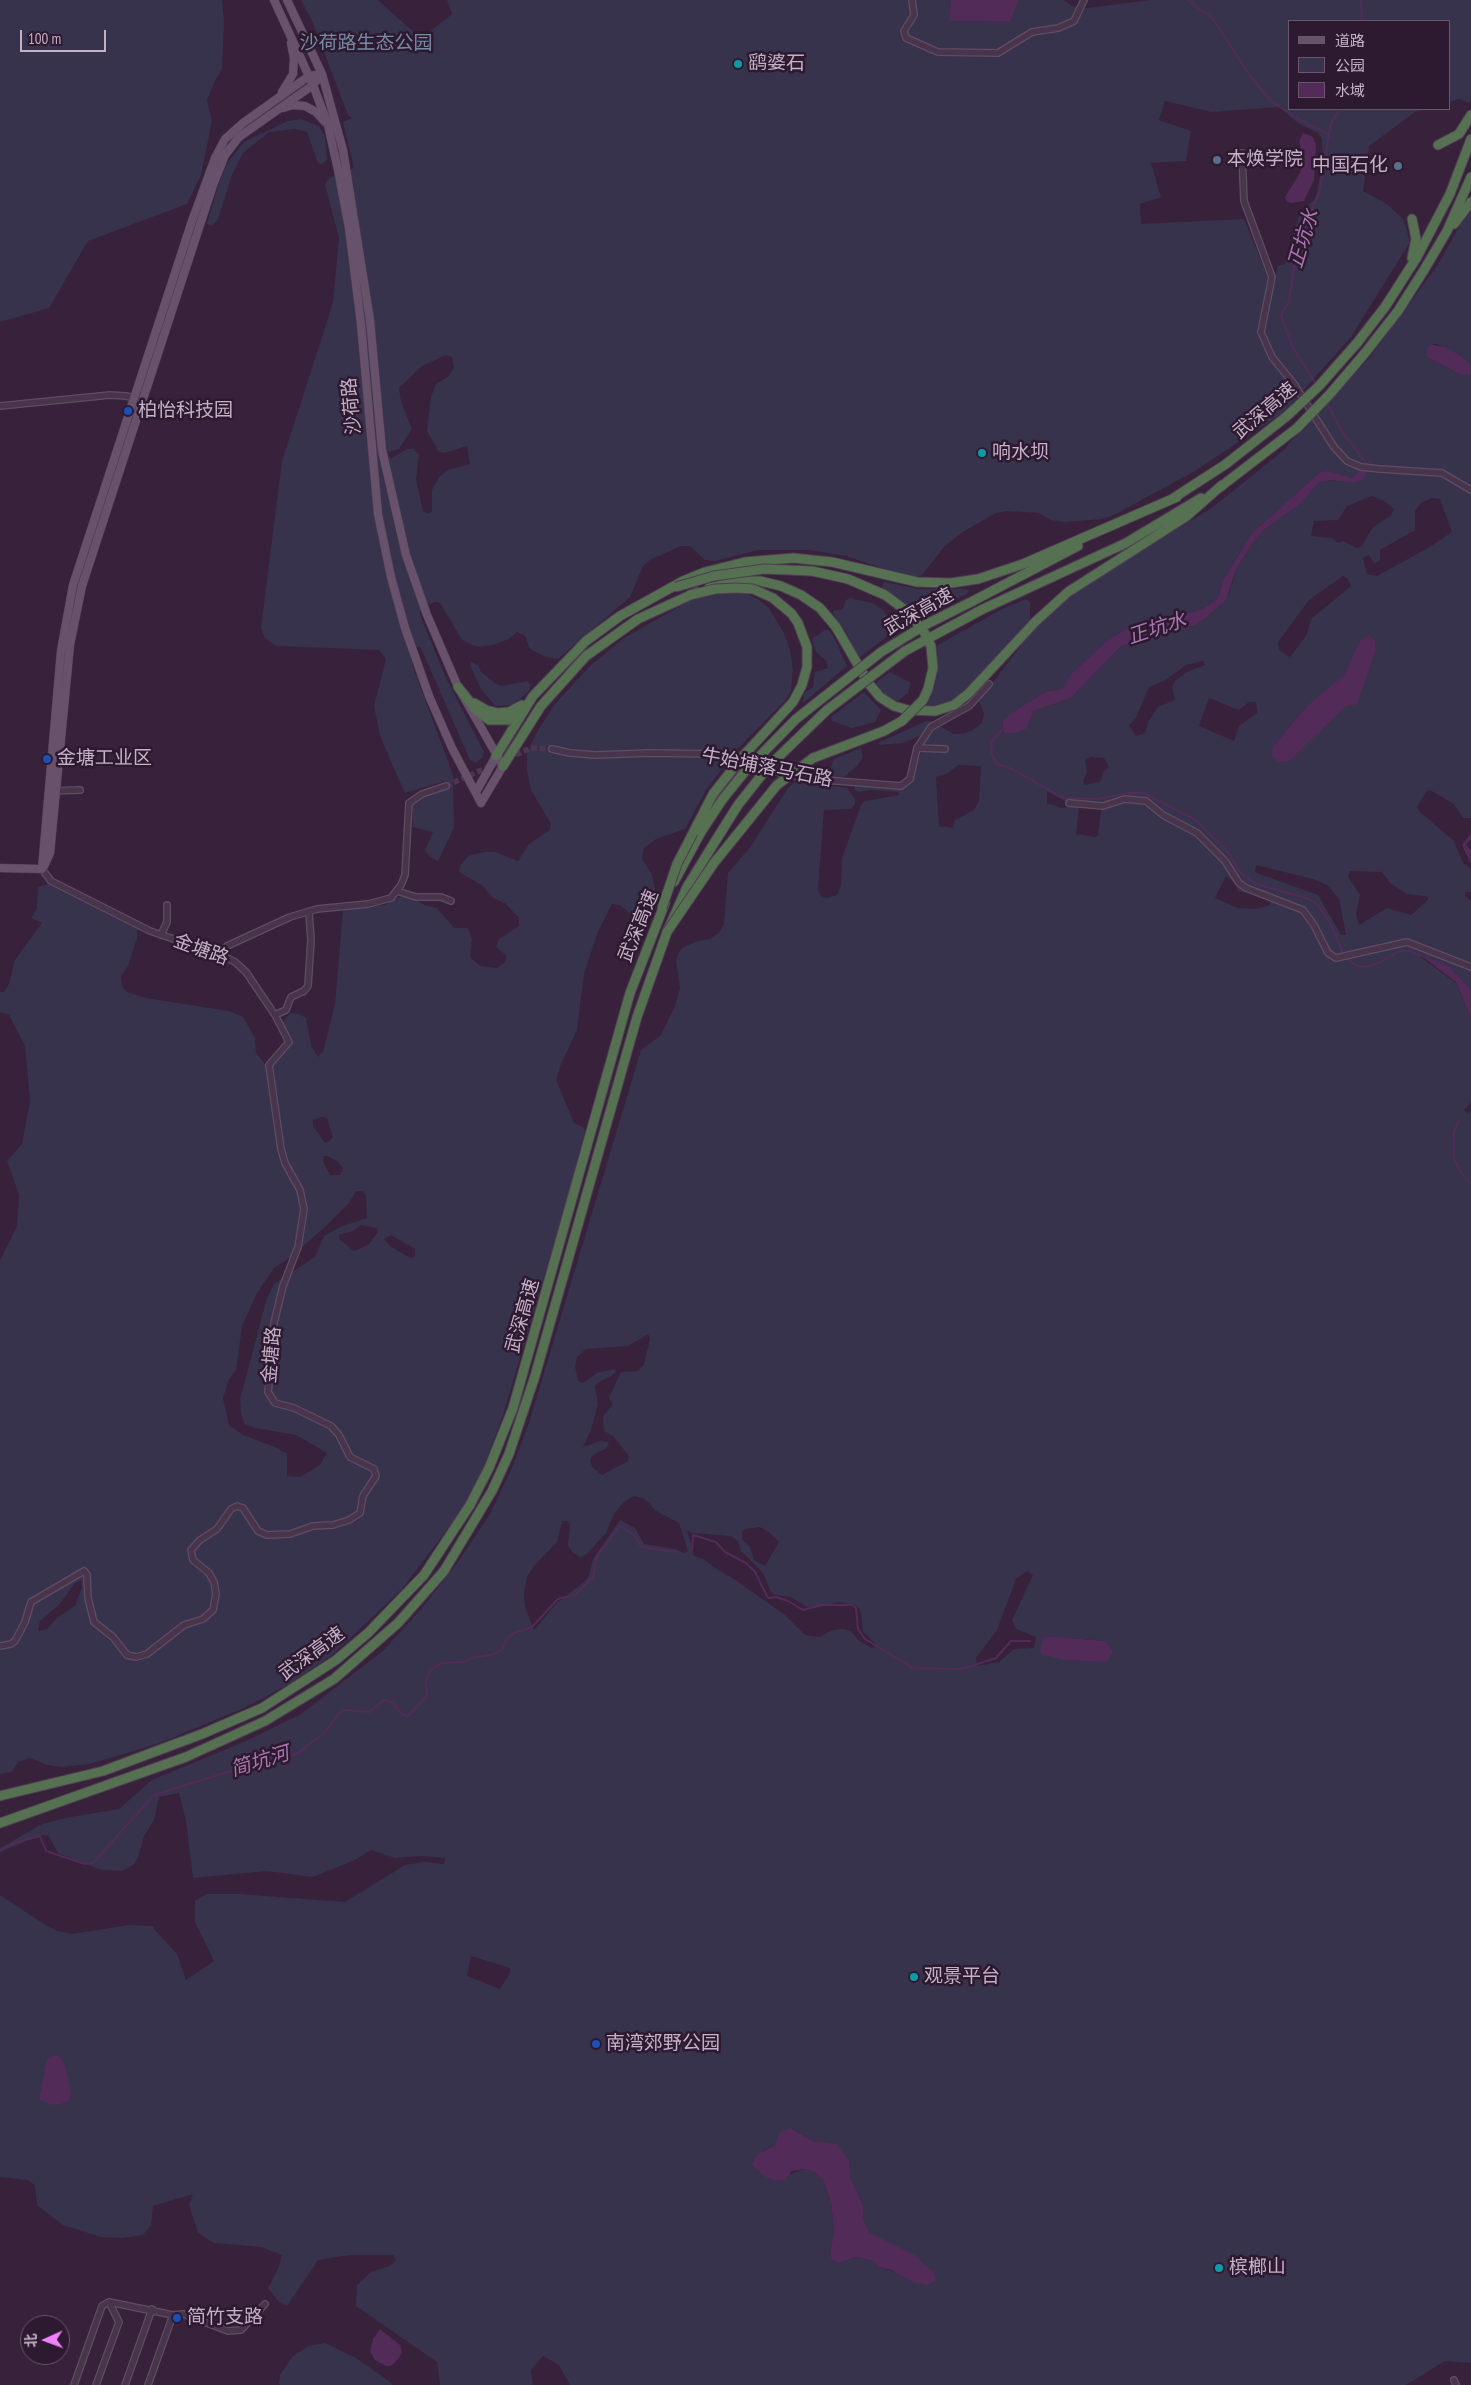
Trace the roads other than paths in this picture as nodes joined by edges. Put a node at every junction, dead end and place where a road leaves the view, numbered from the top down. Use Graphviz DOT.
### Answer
graph roads {
  1 [pos="274,0"];
  2 [pos="287,0"];
  3 [pos="912,0"];
  4 [pos="1084,0"];
  5 [pos="286,24"];
  6 [pos="322,74"];
  7 [pos="309,76"];
  8 [pos="313,85"];
  9 [pos="266,106"];
  10 [pos="270,114"];
  11 [pos="1471,115"];
  12 [pos="328,125"];
  13 [pos="1471,139"];
  14 [pos="1438,145"];
  15 [pos="1242,153"];
  16 [pos="1471,177"];
  17 [pos="1471,202"];
  18 [pos="1412,219"];
  19 [pos="1447,232"];
  20 [pos="1400,284"];
  21 [pos="139,399"];
  22 [pos="0,406"];
  23 [pos="1222,486"];
  24 [pos="1471,490"];
  25 [pos="1177,497"];
  26 [pos="676,587"];
  27 [pos="690,595"];
  28 [pos="989,684"];
  29 [pos="458,687"];
  30 [pos="531,699"];
  31 [pos="917,748"];
  32 [pos="552,749"];
  33 [pos="945,749"];
  34 [pos="496,756"];
  35 [pos="502,766"];
  36 [pos="446,786"];
  37 [pos="80,790"];
  38 [pos="52,791"];
  39 [pos="476,792"];
  40 [pos="1069,803"];
  41 [pos="0,868"];
  42 [pos="42,869"];
  43 [pos="397,891"];
  44 [pos="451,900"];
  45 [pos="167,905"];
  46 [pos="662,908"];
  47 [pos="309,912"];
  48 [pos="667,932"];
  49 [pos="162,935"];
  50 [pos="218,954"];
  51 [pos="1471,967"];
  52 [pos="275,1015"];
  53 [pos="0,1646"];
  54 [pos="0,1796"];
  55 [pos="0,1823"];
  56 [pos="109,2302"];
  57 [pos="265,2304"];
  58 [pos="152,2309"];
  59 [pos="173,2315"];
  60 [pos="74,2385"];
  61 [pos="96,2385"];
  62 [pos="125,2385"];
  63 [pos="148,2385"];
  1 -- 5 [label="main road, 沙荷路"];
  2 -- 6 [label="main road, 沙荷路"];
  3 -- 4 [label="street"];
  5 -- 7 [label="main road, 沙荷路"];
  5 -- 9 [label="main road"];
  6 -- 7 [label="main road"];
  6 -- 8 [label="main road"];
  6 -- 29 [label="main road, 沙荷路"];
  7 -- 8 [label="main road, 沙荷路"];
  7 -- 9 [label="main road"];
  8 -- 10 [label="main road"];
  8 -- 12 [label="main road, 沙荷路"];
  9 -- 21 [label="main road"];
  10 -- 12 [label="main road"];
  10 -- 21 [label="main road"];
  11 -- 14 [label="highway"];
  12 -- 39 [label="main road, 沙荷路"];
  13 -- 20 [label="highway, 武深高速"];
  15 -- 24 [label="street"];
  16 -- 19 [label="highway, 武深高速"];
  17 -- 19 [label="highway"];
  18 -- 20 [label="highway"];
  19 -- 23 [label="highway, 武深高速, bridge"];
  20 -- 25 [label="highway, 武深高速, bridge"];
  21 -- 22 [label="street"];
  21 -- 38 [label="main road"];
  23 -- 27 [label="highway"];
  23 -- 48 [label="highway, 武深高速, bridge"];
  25 -- 26 [label="highway"];
  25 -- 46 [label="highway, 武深高速, bridge"];
  26 -- 30 [label="highway"];
  26 -- 48 [label="highway, bridge"];
  27 -- 35 [label="highway"];
  27 -- 46 [label="highway, bridge"];
  28 -- 31 [label="street, 牛始埔落马石路"];
  29 -- 30 [label="highway"];
  29 -- 34 [label="main road, 沙荷路"];
  30 -- 34 [label="highway"];
  31 -- 32 [label="street, 牛始埔落马石路"];
  31 -- 33 [label="street"];
  34 -- 35 [label="main road, 沙荷路"];
  34 -- 39 [label="main road"];
  35 -- 39 [label="main road, 沙荷路"];
  36 -- 43 [label="street"];
  37 -- 38 [label="street"];
  38 -- 42 [label="main road"];
  40 -- 51 [label="street"];
  41 -- 42 [label="main road"];
  42 -- 49 [label="street, 金塘路"];
  43 -- 44 [label="street"];
  43 -- 47 [label="street"];
  45 -- 49 [label="street"];
  46 -- 54 [label="highway, 武深高速"];
  47 -- 50 [label="street"];
  47 -- 52 [label="street"];
  48 -- 55 [label="highway, 武深高速"];
  49 -- 50 [label="street, 金塘路"];
  50 -- 52 [label="street, 金塘路"];
  52 -- 53 [label="street, 金塘路"];
  56 -- 58 [label="street"];
  56 -- 60 [label="street"];
  56 -- 61 [label="street"];
  57 -- 59 [label="street"];
  58 -- 59 [label="street"];
  58 -- 62 [label="street"];
  59 -- 63 [label="street"];
}
